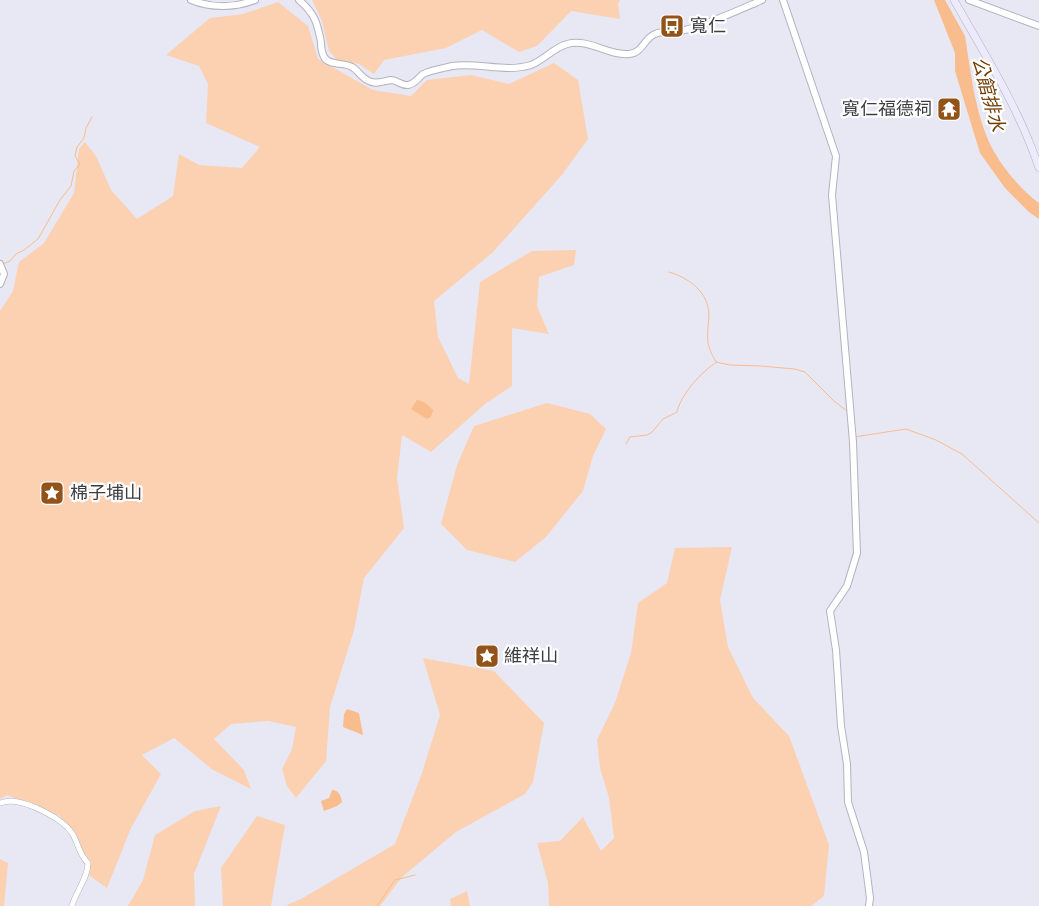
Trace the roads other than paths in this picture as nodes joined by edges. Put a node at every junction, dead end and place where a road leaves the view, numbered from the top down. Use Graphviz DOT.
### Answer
graph roads {
  1 [pos="191,0"];
  2 [pos="255,0"];
  3 [pos="300,0"];
  4 [pos="762,0"];
  5 [pos="783,0"];
  6 [pos="954,0"];
  7 [pos="969,0"];
  8 [pos="1039,26"];
  9 [pos="1039,168"];
  10 [pos="0,264"];
  11 [pos="0,284"];
  12 [pos="0,803"];
  13 [pos="72,906"];
  14 [pos="869,906"];
  1 -- 2 [label="street"];
  3 -- 4 [label="street"];
  5 -- 14 [label="street"];
  6 -- 9 [label="main road"];
  7 -- 8 [label="street"];
  10 -- 11 [label="street"];
  12 -- 13 [label="street"];
}
